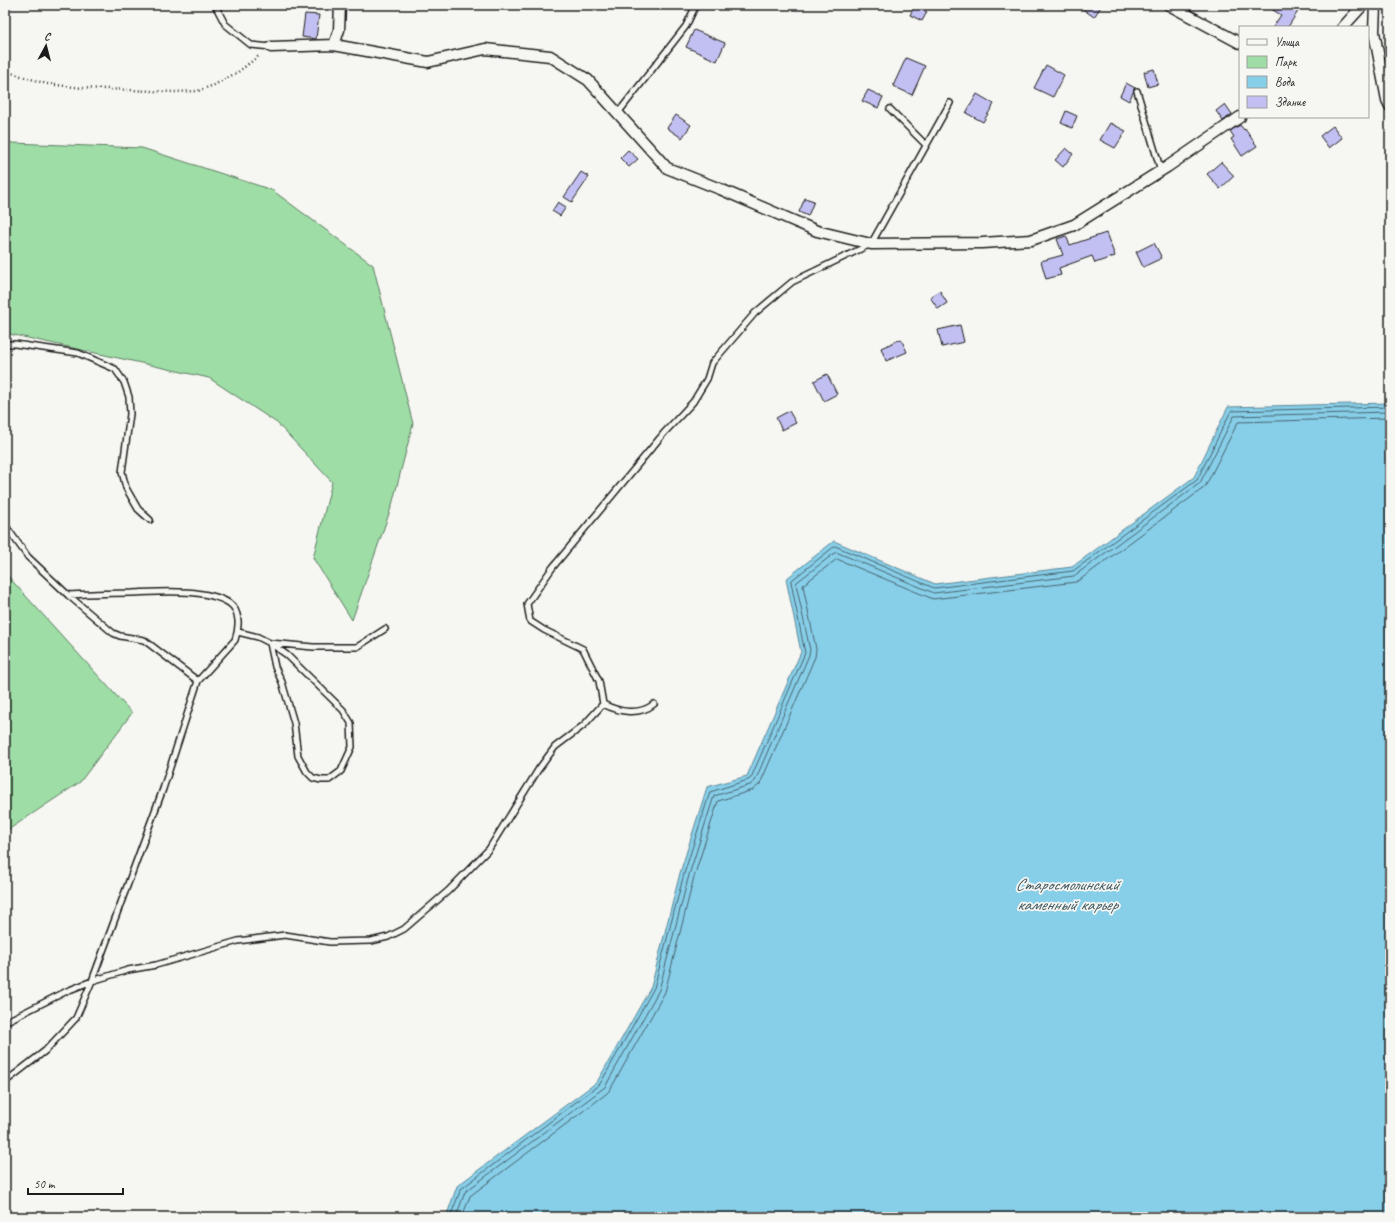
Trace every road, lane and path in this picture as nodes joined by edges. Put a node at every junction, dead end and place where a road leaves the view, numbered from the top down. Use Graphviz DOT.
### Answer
graph roads {
  1 [pos="215,5"];
  2 [pos="340,5"];
  3 [pos="696,5"];
  4 [pos="1169,5"];
  5 [pos="1363,5"];
  6 [pos="1375,5"];
  7 [pos="1344,26"];
  8 [pos="1239,42"];
  9 [pos="334,46"];
  10 [pos="270,47"];
  11 [pos="5,72"];
  12 [pos="1137,91"];
  13 [pos="950,103"];
  14 [pos="1390,106"];
  15 [pos="890,110"];
  16 [pos="618,113"];
  17 [pos="1239,118"];
  18 [pos="926,146"];
  19 [pos="1161,171"];
  20 [pos="870,244"];
  21 [pos="5,344"];
  22 [pos="150,520"];
  23 [pos="5,525"];
  24 [pos="68,595"];
  25 [pos="385,629"];
  26 [pos="238,632"];
  27 [pos="270,643"];
  28 [pos="198,680"];
  29 [pos="603,704"];
  30 [pos="654,704"];
  31 [pos="92,982"];
  32 [pos="5,1022"];
  33 [pos="5,1082"];
  1 -- 10 [label="lane"];
  2 -- 9 [label="street"];
  3 -- 16 [label="lane"];
  4 -- 8 [label="street"];
  5 -- 7 [label="street"];
  6 -- 14 [label="street"];
  9 -- 10 [label="street"];
  9 -- 16 [label="street"];
  10 -- 11 [label="path"];
  12 -- 19 [label="lane"];
  13 -- 18 [label="lane"];
  15 -- 18 [label="lane"];
  16 -- 20 [label="street"];
  17 -- 19 [label="street"];
  18 -- 20 [label="lane"];
  19 -- 20 [label="street"];
  20 -- 29 [label="lane"];
  21 -- 22 [label="lane"];
  23 -- 24 [label="lane"];
  24 -- 26 [label="lane"];
  24 -- 28 [label="lane"];
  25 -- 27 [label="lane"];
  26 -- 27 [label="lane"];
  26 -- 28 [label="lane"];
  27 -- 27 [label="lane"];
  28 -- 31 [label="lane"];
  29 -- 30 [label="lane"];
  29 -- 31 [label="lane"];
  31 -- 32 [label="lane"];
  31 -- 33 [label="lane"];
}
